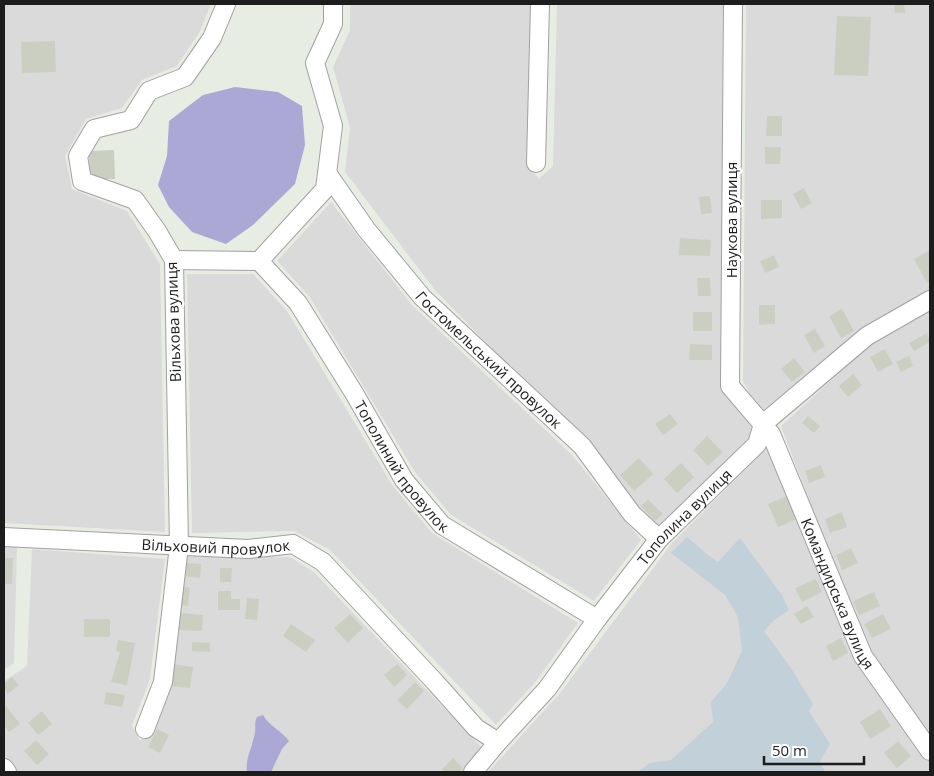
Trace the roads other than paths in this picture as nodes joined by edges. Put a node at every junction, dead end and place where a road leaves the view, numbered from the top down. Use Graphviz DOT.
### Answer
graph roads {
  1 [pos="226,4"];
  2 [pos="333,4"];
  3 [pos="540,4"];
  4 [pos="733,4"];
  5 [pos="536,163"];
  6 [pos="327,173"];
  7 [pos="174,260"];
  8 [pos="258,261"];
  9 [pos="930,300"];
  10 [pos="763,424"];
  11 [pos="4,536"];
  12 [pos="659,538"];
  13 [pos="179,546"];
  14 [pos="597,619"];
  15 [pos="145,728"];
  16 [pos="498,742"];
  17 [pos="930,752"];
  18 [pos="4,768"];
  19 [pos="7,772"];
  20 [pos="473,772"];
  1 -- 7 [label="street, Вільхова вулиця"];
  2 -- 6 [label="street"];
  3 -- 5 [label="street"];
  4 -- 10 [label="street, Наукова вулиця"];
  6 -- 8 [label="street"];
  6 -- 12 [label="street, Гостомельський провулок"];
  7 -- 8 [label="street"];
  7 -- 13 [label="street, Вільхова вулиця"];
  8 -- 14 [label="street, Тополиний провулок"];
  9 -- 10 [label="street, Тополина вулиця"];
  10 -- 12 [label="street, Тополина вулиця"];
  10 -- 17 [label="street, Командирська вулиця"];
  11 -- 13 [label="street, Вільховий провулок"];
  12 -- 14 [label="street, Тополина вулиця"];
  13 -- 15 [label="street, Вільхова вулиця"];
  13 -- 16 [label="street, Вільховий провулок"];
  14 -- 16 [label="street, Тополина вулиця"];
  16 -- 20 [label="street, Тополина вулиця"];
  18 -- 19 [label="street"];
}
